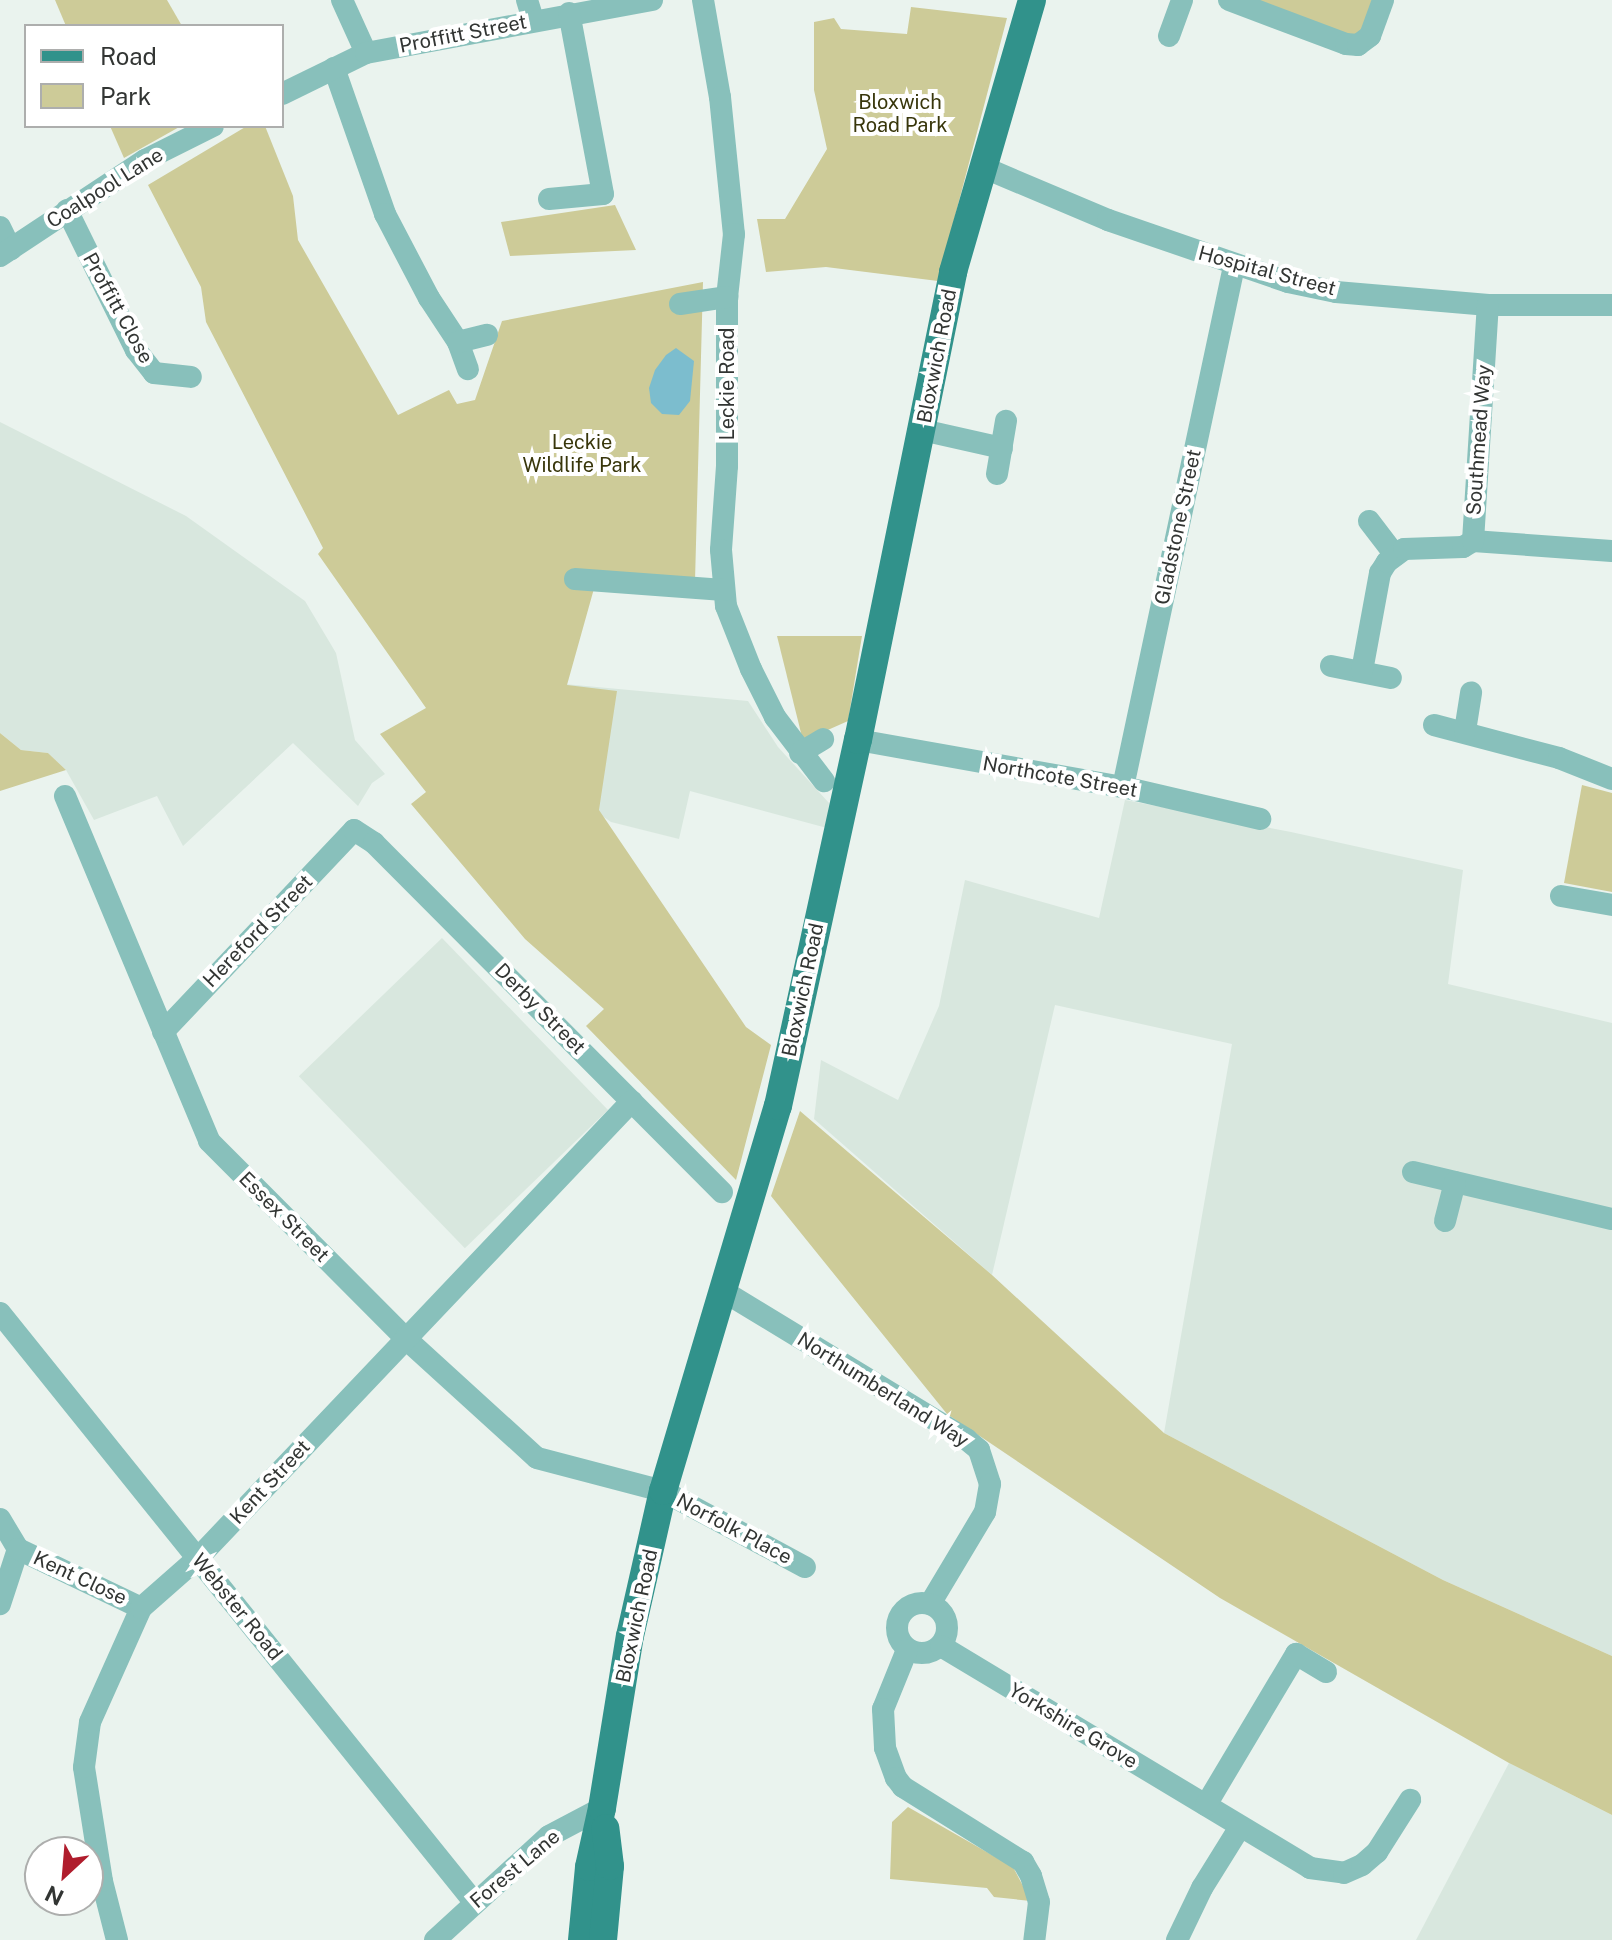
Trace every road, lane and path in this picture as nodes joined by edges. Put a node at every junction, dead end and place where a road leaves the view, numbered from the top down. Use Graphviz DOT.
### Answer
graph roads {
  1 [pos="342,0"];
  2 [pos="652,0"];
  3 [pos="703,0"];
  4 [pos="1032,0"];
  5 [pos="1182,0"];
  6 [pos="1229,0"];
  7 [pos="1383,0"];
  8 [pos="530,10"];
  9 [pos="569,13"];
  10 [pos="1169,36"];
  11 [pos="366,53"];
  12 [pos="334,68"];
  13 [pos="284,93"];
  14 [pos="209,128"];
  15 [pos="985,168"];
  16 [pos="549,199"];
  17 [pos="67,210"];
  18 [pos="0,227"];
  19 [pos="6,253"];
  20 [pos="1234,266"];
  21 [pos="727,297"];
  22 [pos="1611,301"];
  23 [pos="680,304"];
  24 [pos="1488,305"];
  25 [pos="487,335"];
  26 [pos="458,342"];
  27 [pos="468,369"];
  28 [pos="191,377"];
  29 [pos="1006,421"];
  30 [pos="922,430"];
  31 [pos="1002,448"];
  32 [pos="997,474"];
  33 [pos="1369,521"];
  34 [pos="1473,541"];
  35 [pos="1612,551"];
  36 [pos="1395,555"];
  37 [pos="575,579"];
  38 [pos="724,590"];
  39 [pos="1331,666"];
  40 [pos="1362,671"];
  41 [pos="1391,678"];
  42 [pos="1471,692"];
  43 [pos="1434,725"];
  44 [pos="1465,731"];
  45 [pos="823,739"];
  46 [pos="858,740"];
  47 [pos="800,753"];
  48 [pos="1612,779"];
  49 [pos="824,781"];
  50 [pos="1123,787"];
  51 [pos="65,796"];
  52 [pos="1260,819"];
  53 [pos="354,830"];
  54 [pos="1561,896"];
  55 [pos="1612,905"];
  56 [pos="163,1032"];
  57 [pos="632,1101"];
  58 [pos="1413,1172"];
  59 [pos="1455,1182"];
  60 [pos="722,1192"];
  61 [pos="1612,1219"];
  62 [pos="1445,1221"];
  63 [pos="723,1291"];
  64 [pos="0,1313"];
  65 [pos="405,1338"];
  66 [pos="663,1491"];
  67 [pos="0,1519"];
  68 [pos="18,1549"];
  69 [pos="198,1558"];
  70 [pos="805,1567"];
  71 [pos="0,1604"];
  72 [pos="930,1604"];
  73 [pos="141,1608"];
  74 [pos="941,1646"];
  75 [pos="907,1650"];
  76 [pos="1326,1672"];
  77 [pos="1410,1800"];
  78 [pos="1206,1805"];
  79 [pos="602,1808"];
  80 [pos="1240,1827"];
  81 [pos="474,1902"];
  82 [pos="117,1940"];
  83 [pos="435,1940"];
  84 [pos="582,1940"];
  85 [pos="603,1940"];
  86 [pos="1034,1940"];
  87 [pos="1177,1940"];
  1 -- 11 [label="street"];
  2 -- 9 [label="street, Proffitt Street"];
  3 -- 21 [label="street, Leckie Road"];
  4 -- 15 [label="main road, Bloxwich Road"];
  5 -- 10 [label="street"];
  6 -- 7 [label="street"];
  8 -- 9 [label="street, Proffitt Street"];
  8 -- 11 [label="street, Proffitt Street"];
  9 -- 16 [label="street"];
  11 -- 12 [label="street, Proffitt Street"];
  12 -- 13 [label="street, Proffitt Street"];
  12 -- 26 [label="street"];
  14 -- 17 [label="street, Coalpool Lane"];
  15 -- 20 [label="street, Hospital Street"];
  15 -- 30 [label="main road, Bloxwich Road"];
  17 -- 19 [label="street, Coalpool Lane"];
  17 -- 28 [label="street, Proffitt Close"];
  18 -- 19 [label="street"];
  20 -- 24 [label="street, Hospital Street"];
  20 -- 50 [label="street, Gladstone Street"];
  21 -- 23 [label="street"];
  21 -- 38 [label="street, Leckie Road"];
  22 -- 24 [label="street, Hospital Street"];
  24 -- 34 [label="street, Southmead Way"];
  25 -- 26 [label="street"];
  26 -- 27 [label="street"];
  29 -- 31 [label="street"];
  30 -- 31 [label="street"];
  30 -- 46 [label="main road, Bloxwich Road"];
  31 -- 32 [label="street"];
  33 -- 36 [label="street"];
  34 -- 35 [label="street"];
  34 -- 36 [label="street, Southmead Way"];
  36 -- 40 [label="street"];
  37 -- 38 [label="street"];
  38 -- 47 [label="street, Leckie Road"];
  39 -- 40 [label="street"];
  40 -- 41 [label="street"];
  42 -- 44 [label="street"];
  43 -- 44 [label="street"];
  44 -- 48 [label="street"];
  45 -- 47 [label="street"];
  46 -- 50 [label="street, Northcote Street"];
  46 -- 63 [label="main road, Bloxwich Road"];
  47 -- 49 [label="street, Leckie Road"];
  50 -- 52 [label="street, Northcote Street"];
  51 -- 56 [label="street, Essex Street"];
  53 -- 56 [label="street, Hereford Street"];
  53 -- 57 [label="street, Derby Street"];
  54 -- 55 [label="street"];
  56 -- 65 [label="street, Essex Street"];
  57 -- 60 [label="street, Derby Street"];
  57 -- 65 [label="street, Kent Street"];
  58 -- 59 [label="street"];
  59 -- 61 [label="street"];
  59 -- 62 [label="street"];
  63 -- 66 [label="main road, Bloxwich Road"];
  63 -- 72 [label="street, Northumberland Way"];
  64 -- 69 [label="street, Webster Road"];
  65 -- 66 [label="street, Essex Street"];
  65 -- 69 [label="street, Kent Street"];
  66 -- 70 [label="street, Norfolk Place"];
  66 -- 79 [label="main road, Bloxwich Road"];
  67 -- 68 [label="street, Kent Close"];
  68 -- 71 [label="street, Kent Close"];
  68 -- 73 [label="street, Kent Close"];
  69 -- 73 [label="street, Kent Street"];
  69 -- 81 [label="street, Webster Road"];
  72 -- 74 [label="street"];
  72 -- 75 [label="street"];
  73 -- 82 [label="street, Kent Street"];
  74 -- 75 [label="street"];
  74 -- 78 [label="street, Yorkshire Grove"];
  75 -- 86 [label="street"];
  76 -- 78 [label="street"];
  77 -- 80 [label="street, Yorkshire Grove"];
  78 -- 80 [label="street, Yorkshire Grove"];
  79 -- 81 [label="street, Forest Lane"];
  79 -- 84 [label="main road"];
  79 -- 85 [label="main road"];
  80 -- 87 [label="street"];
  81 -- 83 [label="street, Forest Lane"];
}
